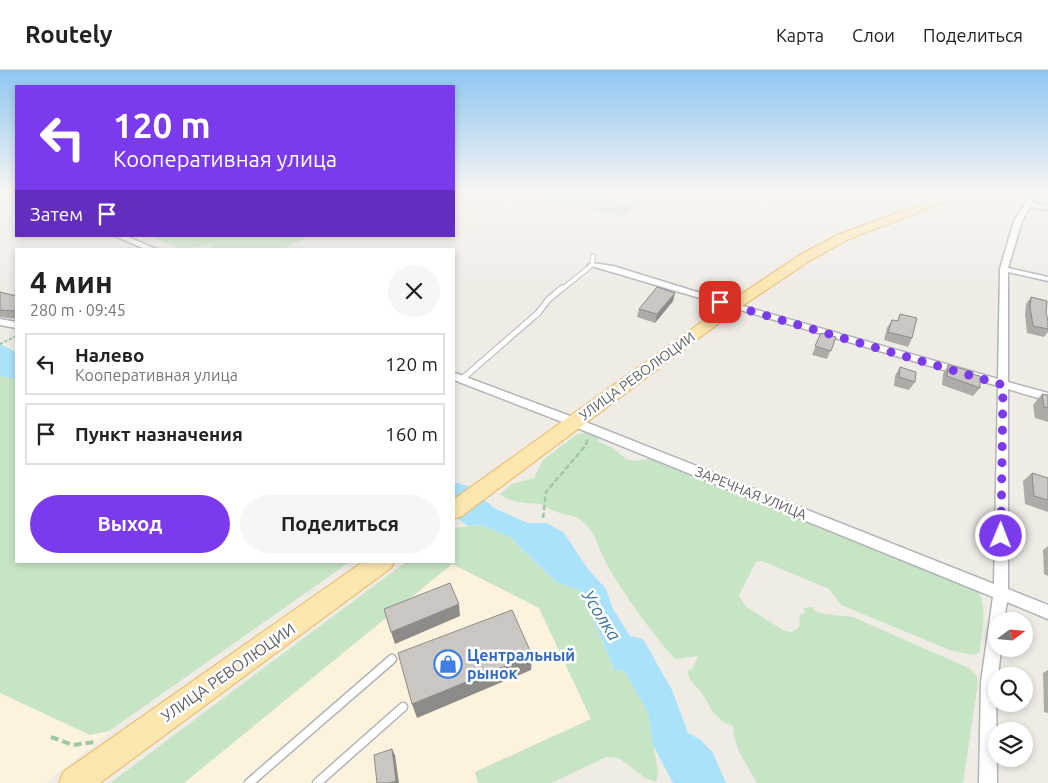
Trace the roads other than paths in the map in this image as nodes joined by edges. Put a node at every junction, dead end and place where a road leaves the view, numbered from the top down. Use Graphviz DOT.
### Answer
graph roads {
  1 [pos="872,226"];
  2 [pos="1016,226"];
  3 [pos="122,237"];
  4 [pos="150,248"];
  5 [pos="593,261"];
  6 [pos="1004,269"];
  7 [pos="1048,278"];
  8 [pos="733,306"];
  9 [pos="0,322"];
  10 [pos="15,325"];
  11 [pos="458,377"];
  12 [pos="1003,385"];
  13 [pos="1048,397"];
  14 [pos="582,425"];
  15 [pos="455,509"];
  16 [pos="381,563"];
  17 [pos="1000,592"];
  18 [pos="997,612"];
  19 [pos="1048,612"];
  20 [pos="992,658"];
  21 [pos="392,659"];
  22 [pos="404,707"];
  23 [pos="74,783"];
  24 [pos="249,783"];
  25 [pos="317,783"];
  26 [pos="988,783"];
  1 -- 8 [label="main road, УЛИЦА РЕВОЛЮЦИИ"];
  2 -- 6 [label="street"];
  3 -- 4 [label="street"];
  5 -- 8 [label="street"];
  5 -- 11 [label="lane"];
  6 -- 7 [label="street"];
  6 -- 12 [label="street"];
  8 -- 12 [label="street"];
  8 -- 14 [label="main road, УЛИЦА РЕВОЛЮЦИИ"];
  9 -- 10 [label="street"];
  11 -- 14 [label="street, ЗАРЕЧНАЯ УЛИЦА"];
  12 -- 13 [label="street"];
  12 -- 17 [label="street"];
  14 -- 15 [label="main road, УЛИЦА РЕВОЛЮЦИИ"];
  14 -- 17 [label="street, ЗАРЕЧНАЯ УЛИЦА"];
  16 -- 23 [label="main road, УЛИЦА РЕВОЛЮЦИИ"];
  17 -- 18 [label="street"];
  17 -- 19 [label="street, ЗАРЕЧНАЯ УЛИЦА"];
  20 -- 26 [label="street"];
  21 -- 24 [label="lane"];
  22 -- 25 [label="lane"];
}
